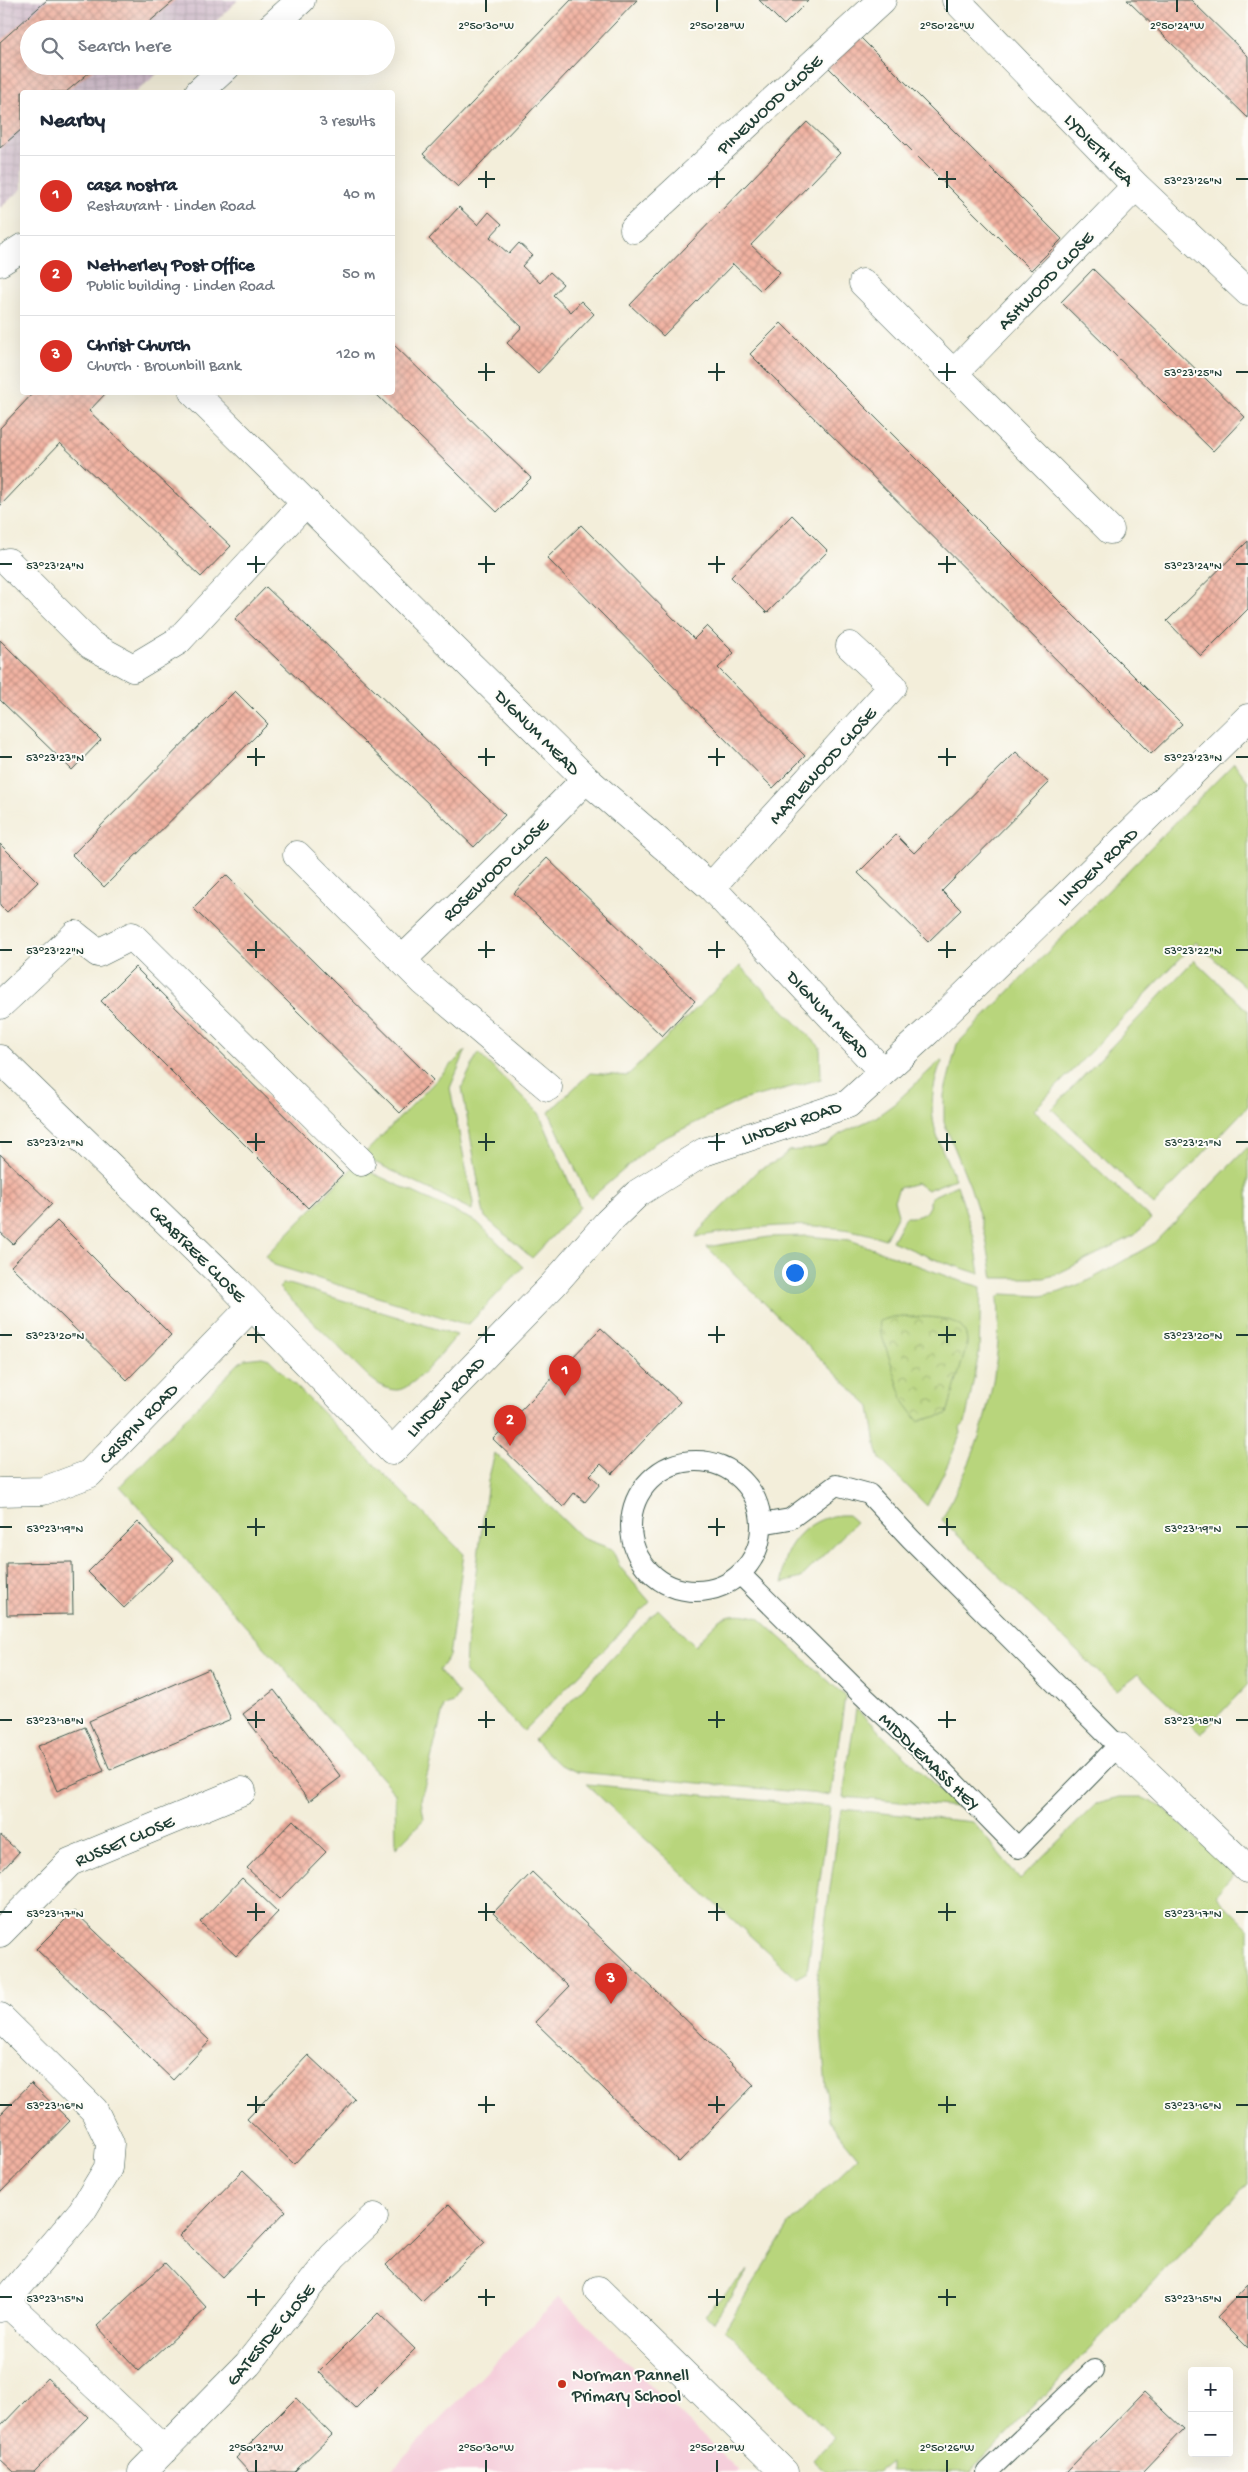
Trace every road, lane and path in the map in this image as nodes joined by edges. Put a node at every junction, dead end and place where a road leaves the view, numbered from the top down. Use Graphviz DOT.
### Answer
graph roads {
  1 [pos="301,0"];
  2 [pos="882,0"];
  3 [pos="956,0"];
  4 [pos="279,20"];
  5 [pos="218,75"];
  6 [pos="200,90"];
  7 [pos="1136,186"];
  8 [pos="634,229"];
  9 [pos="20,249"];
  10 [pos="0,262"];
  11 [pos="863,283"];
  12 [pos="1248,292"];
  13 [pos="954,373"];
  14 [pos="196,395"];
  15 [pos="306,502"];
  16 [pos="1110,530"];
  17 [pos="8,562"];
  18 [pos="850,646"];
  19 [pos="1248,718"];
  20 [pos="586,779"];
  21 [pos="296,855"];
  22 [pos="711,887"];
  23 [pos="403,959"];
  24 [pos="0,1005"];
  25 [pos="0,1059"];
  26 [pos="883,1072"];
  27 [pos="548,1087"];
  28 [pos="361,1162"];
  29 [pos="252,1306"];
  30 [pos="392,1451"];
  31 [pos="0,1492"];
  32 [pos="761,1524"];
  33 [pos="740,1574"];
  34 [pos="1118,1746"];
  35 [pos="242,1791"];
  36 [pos="1248,1869"];
  37 [pos="0,1933"];
  38 [pos="0,2017"];
  39 [pos="374,2217"];
  40 [pos="598,2290"];
  41 [pos="3,2305"];
  42 [pos="1094,2370"];
  43 [pos="164,2450"];
  44 [pos="142,2472"];
  45 [pos="784,2472"];
  46 [pos="987,2472"];
  1 -- 4 [label="street"];
  2 -- 8 [label="street, PINEWOOD CLOSE"];
  3 -- 7 [label="street, LYDIETH LEA"];
  5 -- 6 [label="street"];
  7 -- 12 [label="street, LYDIETH LEA"];
  7 -- 13 [label="street, ASHWOOD CLOSE"];
  9 -- 10 [label="street"];
  11 -- 13 [label="street"];
  13 -- 16 [label="street"];
  14 -- 15 [label="street, DIGNUM MEAD"];
  15 -- 17 [label="street"];
  15 -- 20 [label="street, DIGNUM MEAD"];
  18 -- 22 [label="street, MAPLEWOOD CLOSE"];
  19 -- 26 [label="street, LINDEN ROAD"];
  20 -- 22 [label="street, DIGNUM MEAD"];
  20 -- 23 [label="street, ROSEWOOD CLOSE"];
  21 -- 23 [label="street"];
  22 -- 26 [label="street, DIGNUM MEAD"];
  23 -- 27 [label="street"];
  24 -- 28 [label="street"];
  25 -- 29 [label="street, CRABTREE CLOSE"];
  26 -- 30 [label="street, LINDEN ROAD"];
  29 -- 30 [label="street, CRABTREE CLOSE"];
  29 -- 31 [label="street, CRISPIN ROAD"];
  32 -- 33 [label="lane"];
  32 -- 33 [label="lane"];
  32 -- 34 [label="lane"];
  33 -- 34 [label="lane, MIDDLEMASS HEY"];
  34 -- 36 [label="street"];
  35 -- 37 [label="street, RUSSET CLOSE"];
  38 -- 41 [label="street"];
  39 -- 43 [label="street, GATESIDE CLOSE"];
  40 -- 45 [label="street"];
  41 -- 43 [label="street"];
  42 -- 46 [label="lane"];
  43 -- 44 [label="street, GATESIDE CLOSE"];
}
